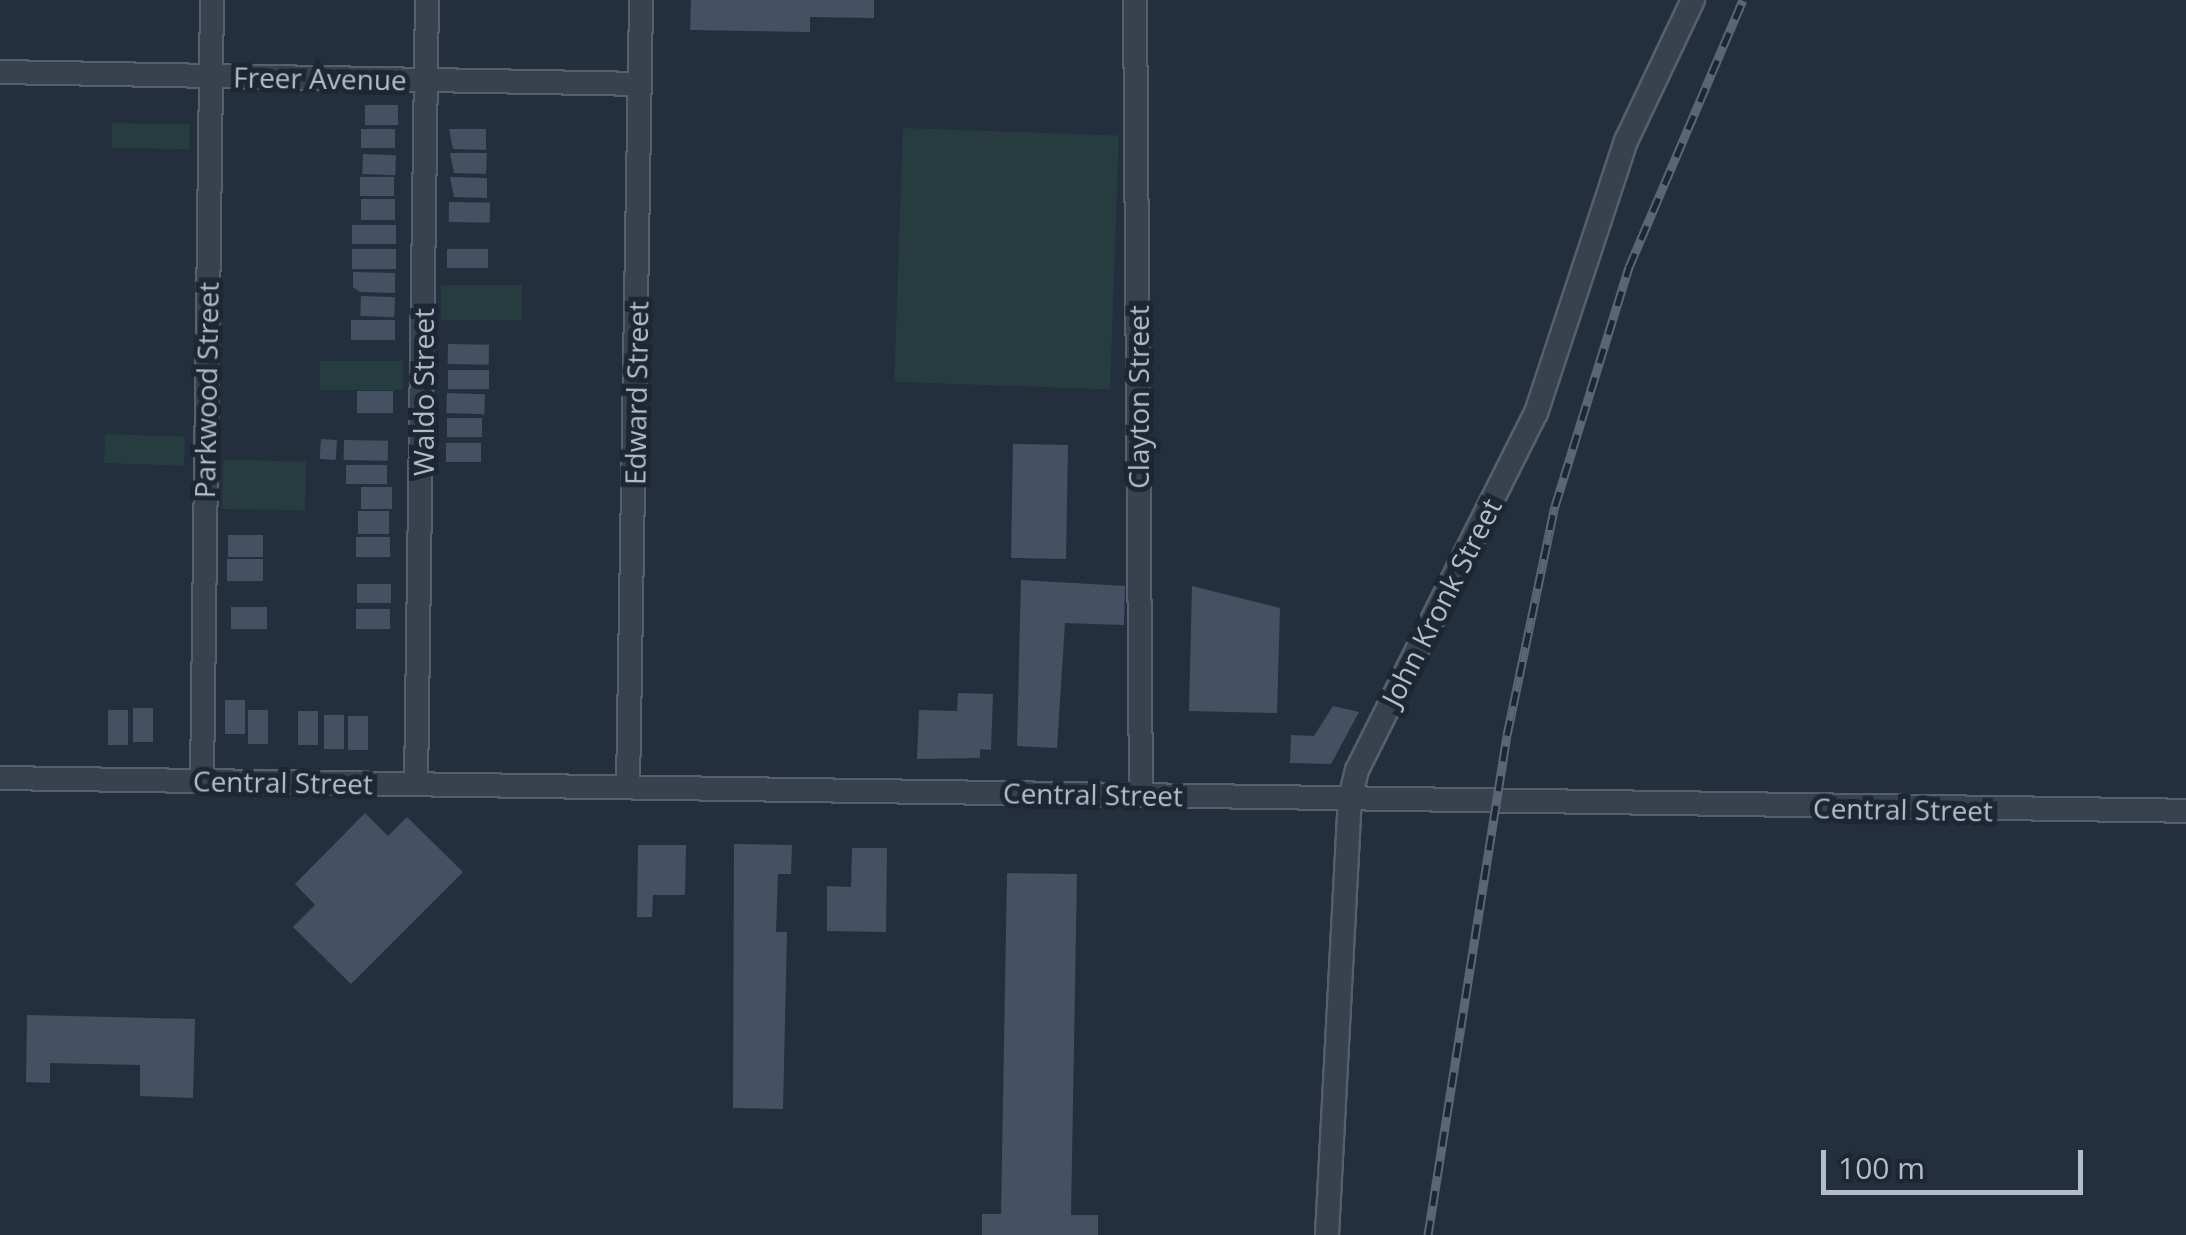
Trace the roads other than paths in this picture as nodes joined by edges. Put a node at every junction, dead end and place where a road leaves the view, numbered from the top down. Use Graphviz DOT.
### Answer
graph roads {
  1 [pos="212,0"];
  2 [pos="427,0"];
  3 [pos="641,0"];
  4 [pos="1135,0"];
  5 [pos="1693,0"];
  6 [pos="0,72"];
  7 [pos="211,76"];
  8 [pos="426,80"];
  9 [pos="640,84"];
  10 [pos="0,778"];
  11 [pos="202,781"];
  12 [pos="416,784"];
  13 [pos="628,787"];
  14 [pos="1140,795"];
  15 [pos="1350,798"];
  16 [pos="2186,811"];
  17 [pos="1327,1235"];
  1 -- 7 [label="street, Parkwood Street"];
  2 -- 8 [label="street, Waldo Street"];
  3 -- 9 [label="street, Edward Street"];
  4 -- 14 [label="street, Clayton Street"];
  5 -- 15 [label="street, John Kronk Street"];
  6 -- 7 [label="street, Freer Avenue"];
  7 -- 8 [label="street, Freer Avenue"];
  7 -- 11 [label="street, Parkwood Street"];
  8 -- 9 [label="street, Freer Avenue"];
  8 -- 12 [label="street, Waldo Street"];
  9 -- 13 [label="street, Edward Street"];
  10 -- 11 [label="street, Central Street"];
  11 -- 12 [label="street, Central Street"];
  12 -- 13 [label="street, Central Street"];
  13 -- 14 [label="street, Central Street"];
  14 -- 15 [label="street, Central Street"];
  15 -- 16 [label="street, Central Street"];
  15 -- 17 [label="street, John Kronk Street"];
}
